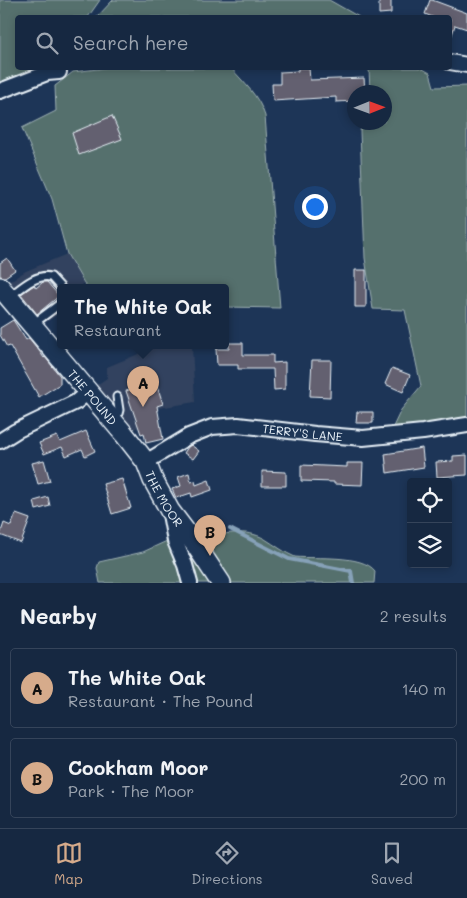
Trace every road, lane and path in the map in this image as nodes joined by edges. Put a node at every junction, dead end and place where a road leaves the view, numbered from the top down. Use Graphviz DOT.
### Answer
graph roads {
  1 [pos="452,62"];
  2 [pos="467,65"];
  3 [pos="59,72"];
  4 [pos="0,91"];
  5 [pos="57,284"];
  6 [pos="4,292"];
  7 [pos="57,305"];
  8 [pos="32,325"];
  9 [pos="88,392"];
  10 [pos="117,397"];
  11 [pos="116,425"];
  12 [pos="467,425"];
  13 [pos="0,441"];
  14 [pos="146,462"];
  15 [pos="170,511"];
  16 [pos="190,583"];
  17 [pos="221,583"];
  1 -- 2 [label="street"];
  3 -- 4 [label="street"];
  5 -- 6 [label="lane"];
  6 -- 8 [label="main road, THE POUND"];
  7 -- 8 [label="lane"];
  8 -- 9 [label="main road, THE POUND"];
  9 -- 11 [label="main road, THE POUND"];
  9 -- 13 [label="street"];
  10 -- 11 [label="lane"];
  11 -- 14 [label="main road, THE POUND"];
  12 -- 14 [label="street, TERRY'S LANE"];
  14 -- 15 [label="main road, THE MOOR"];
  15 -- 16 [label="street"];
  15 -- 17 [label="main road, THE MOOR"];
}
